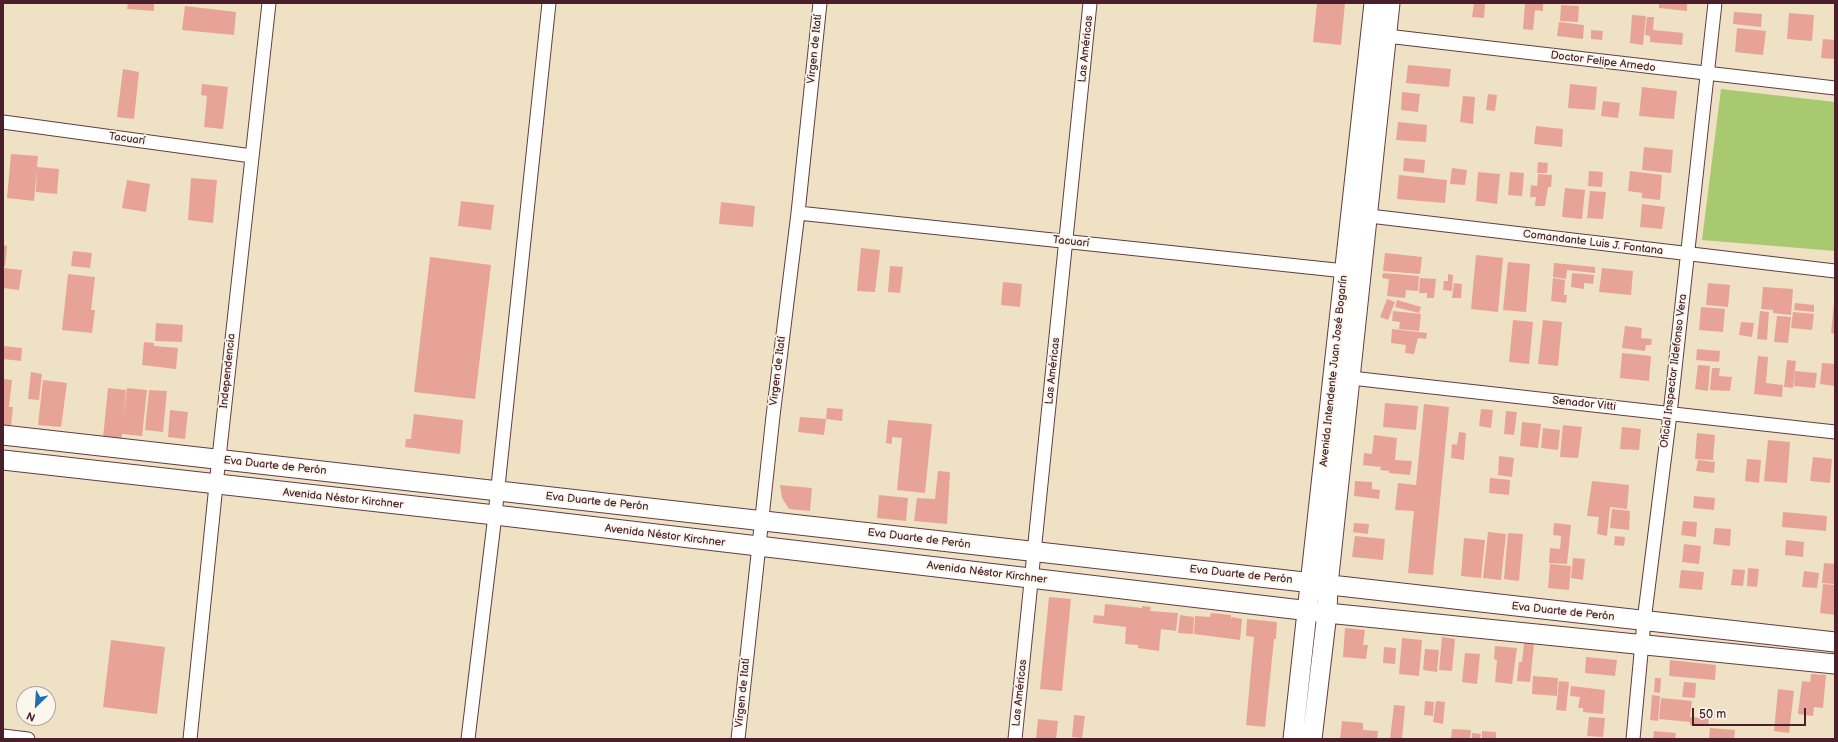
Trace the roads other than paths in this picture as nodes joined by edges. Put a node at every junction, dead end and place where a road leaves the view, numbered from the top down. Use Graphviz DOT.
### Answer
graph roads {
  1 [pos="269,3"];
  2 [pos="549,3"];
  3 [pos="820,3"];
  4 [pos="1090,3"];
  5 [pos="1374,3"];
  6 [pos="1390,3"];
  7 [pos="1716,3"];
  8 [pos="1379,36"];
  9 [pos="1708,74"];
  10 [pos="1835,88"];
  11 [pos="3,122"];
  12 [pos="252,156"];
  13 [pos="798,213"];
  14 [pos="1359,215"];
  15 [pos="1066,241"];
  16 [pos="1688,254"];
  17 [pos="1344,271"];
  18 [pos="1835,271"];
  19 [pos="1342,377"];
  20 [pos="1670,414"];
  21 [pos="1835,432"];
  22 [pos="3,435"];
  23 [pos="219,459"];
  24 [pos="3,460"];
  25 [pos="216,484"];
  26 [pos="498,491"];
  27 [pos="495,515"];
  28 [pos="762,521"];
  29 [pos="760,547"];
  30 [pos="1034,552"];
  31 [pos="1032,579"];
  32 [pos="1319,584"];
  33 [pos="1307,610"];
  34 [pos="1327,613"];
  35 [pos="1644,621"];
  36 [pos="1835,642"];
  37 [pos="1642,644"];
  38 [pos="1835,664"];
  39 [pos="3,736"];
  40 [pos="28,739"];
  41 [pos="190,739"];
  42 [pos="468,739"];
  43 [pos="738,739"];
  44 [pos="1015,739"];
  45 [pos="1293,739"];
  46 [pos="1312,739"];
  47 [pos="1633,739"];
  1 -- 12 [label="street, Independencia"];
  2 -- 26 [label="street"];
  3 -- 13 [label="street, Virgen de Itatí"];
  4 -- 15 [label="street, Las Américas"];
  5 -- 8 [label="street, Avenida Intendente Juan José Bogarín"];
  6 -- 8 [label="street, Avenida Intendente Juan José Bogarín"];
  7 -- 9 [label="street, Oficial Inspector Ildefonso Vera"];
  8 -- 9 [label="street, Doctor Felipe Arnedo"];
  8 -- 14 [label="street, Avenida Intendente Juan José Bogarín"];
  9 -- 10 [label="street, Doctor Felipe Arnedo"];
  9 -- 16 [label="street, Oficial Inspector Ildefonso Vera"];
  11 -- 12 [label="street, Tacuarí"];
  12 -- 23 [label="street, Independencia"];
  13 -- 15 [label="street, Tacuarí"];
  13 -- 28 [label="street, Virgen de Itatí"];
  14 -- 16 [label="street, Comandante Luis J. Fontana"];
  14 -- 17 [label="street, Avenida Intendente Juan José Bogarín"];
  14 -- 19 [label="street, Avenida Intendente Juan José Bogarín"];
  15 -- 17 [label="street, Tacuarí"];
  15 -- 30 [label="street, Las Américas"];
  16 -- 18 [label="street, Comandante Luis J. Fontana"];
  16 -- 20 [label="street, Oficial Inspector Ildefonso Vera"];
  17 -- 19 [label="street, Avenida Intendente Juan José Bogarín"];
  19 -- 20 [label="street, Senador Vitti"];
  19 -- 32 [label="street, Avenida Intendente Juan José Bogarín"];
  20 -- 21 [label="street, Senador Vitti"];
  20 -- 35 [label="street, Oficial Inspector Ildefonso Vera"];
  22 -- 23 [label="street, Eva Duarte de Perón"];
  23 -- 25 [label="street, Independencia"];
  23 -- 26 [label="street, Eva Duarte de Perón"];
  24 -- 25 [label="street, Avenida Néstor Kirchner"];
  25 -- 27 [label="street, Avenida Néstor Kirchner"];
  25 -- 41 [label="street, Independencia"];
  26 -- 27 [label="street"];
  26 -- 28 [label="street, Eva Duarte de Perón"];
  27 -- 29 [label="street, Avenida Néstor Kirchner"];
  27 -- 42 [label="street"];
  28 -- 29 [label="street, Virgen de Itatí"];
  28 -- 30 [label="street, Eva Duarte de Perón"];
  29 -- 31 [label="street, Avenida Néstor Kirchner"];
  29 -- 43 [label="street, Virgen de Itatí"];
  30 -- 31 [label="street, Las Américas"];
  30 -- 32 [label="street, Eva Duarte de Perón"];
  31 -- 33 [label="street, Avenida Néstor Kirchner"];
  31 -- 44 [label="street, Las Américas"];
  32 -- 33 [label="street, Avenida Intendente Juan José Bogarín"];
  32 -- 34 [label="street, Avenida Intendente Juan José Bogarín"];
  32 -- 35 [label="street, Eva Duarte de Perón"];
  33 -- 34 [label="street, Avenida Néstor Kirchner"];
  33 -- 45 [label="street, Avenida Intendente Juan José Bogarín"];
  34 -- 37 [label="street"];
  34 -- 46 [label="street, Avenida Intendente Juan José Bogarín"];
  35 -- 36 [label="street, Eva Duarte de Perón"];
  35 -- 37 [label="street, Oficial Inspector Ildefonso Vera"];
  37 -- 38 [label="street"];
  37 -- 47 [label="street, Oficial Inspector Ildefonso Vera"];
  39 -- 40 [label="street"];
}
